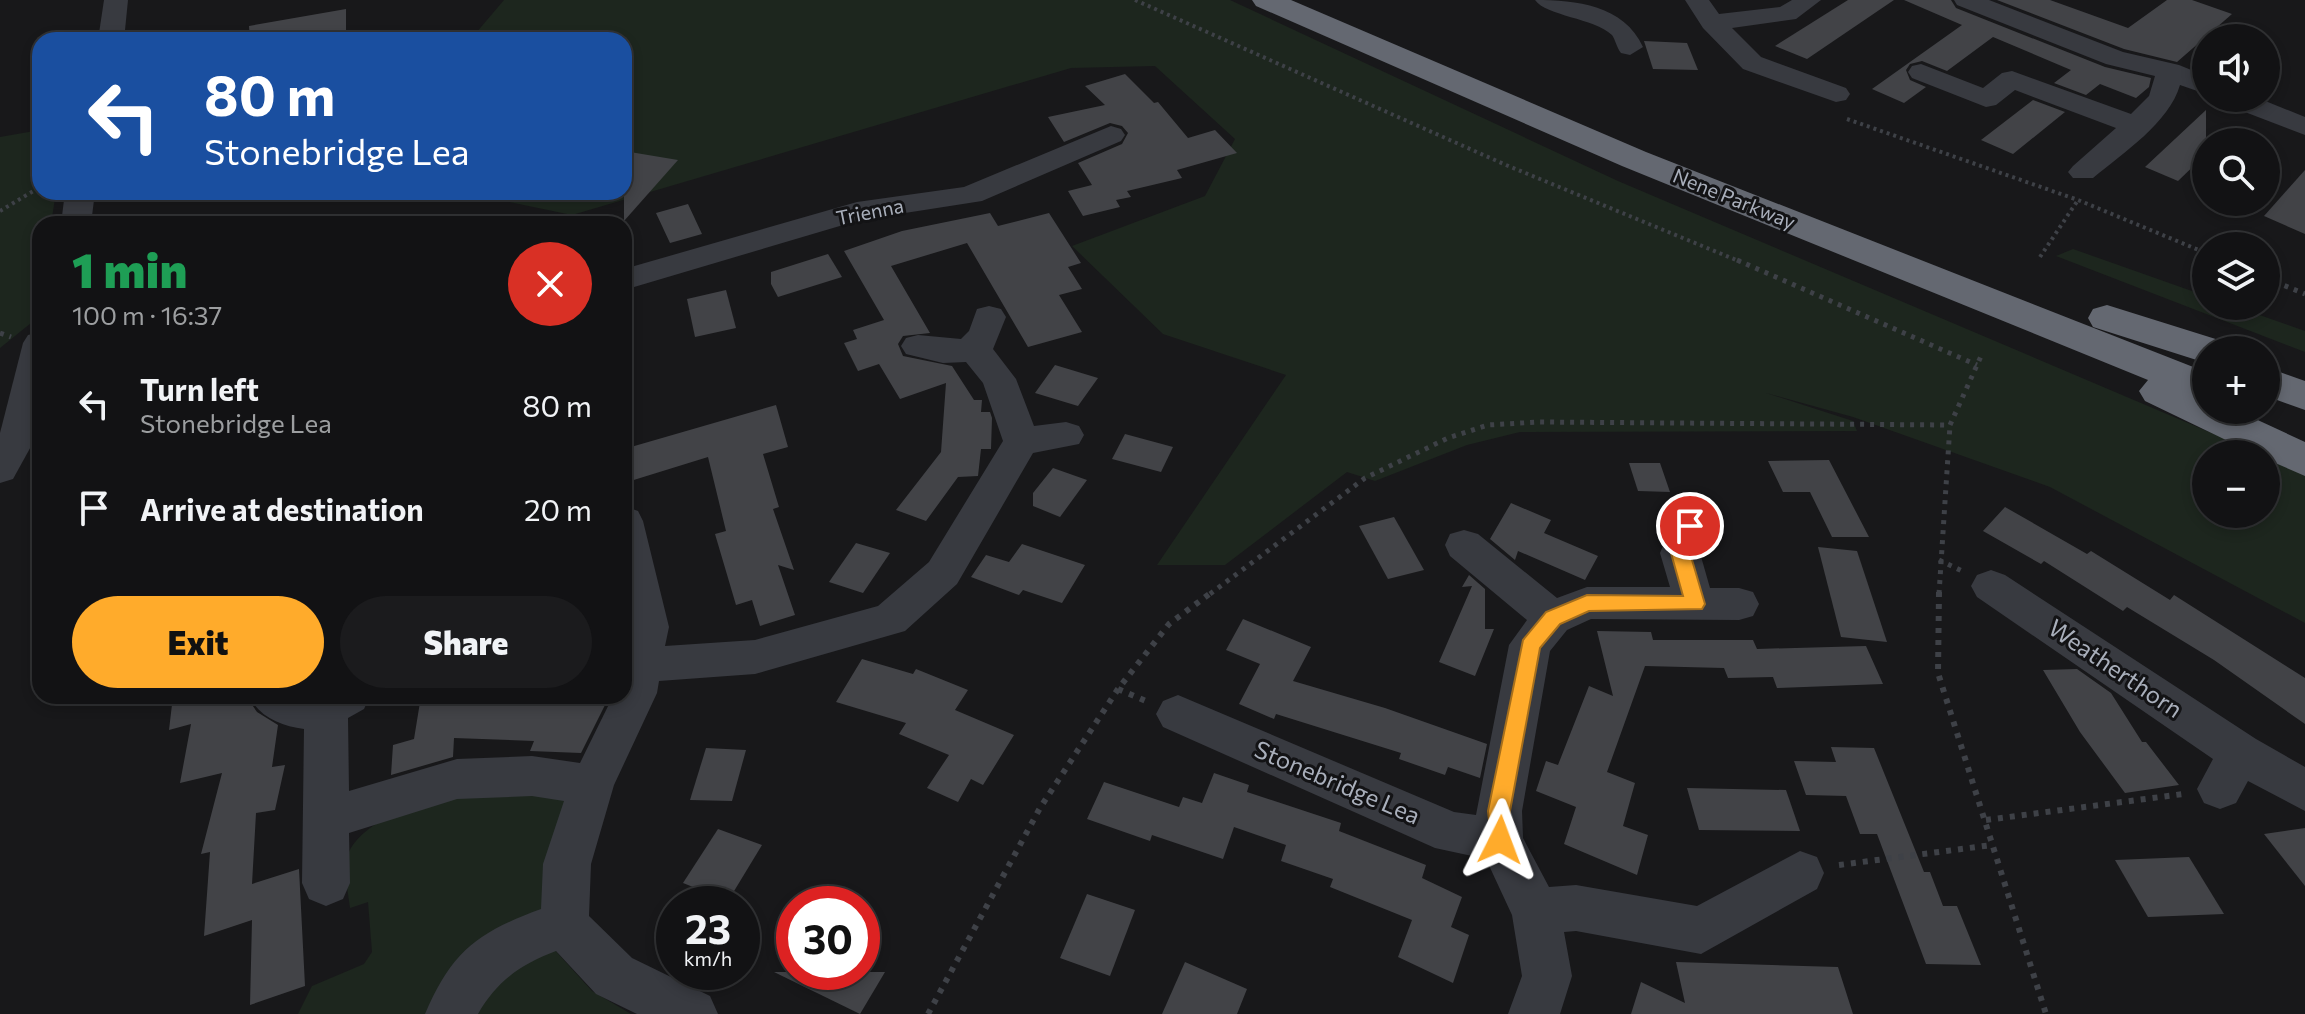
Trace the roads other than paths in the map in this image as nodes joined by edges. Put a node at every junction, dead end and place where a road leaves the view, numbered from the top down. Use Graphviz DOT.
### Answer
graph roads {
  1 [pos="116,0"];
  2 [pos="1266,0"];
  3 [pos="1316,0"];
  4 [pos="1809,0"];
  5 [pos="1966,0"];
  6 [pos="1551,2"];
  7 [pos="1704,11"];
  8 [pos="112,32"];
  9 [pos="1630,47"];
  10 [pos="2170,71"];
  11 [pos="1921,72"];
  12 [pos="2192,80"];
  13 [pos="1836,94"];
  14 [pos="2268,112"];
  15 [pos="2136,126"];
  16 [pos="2305,127"];
  17 [pos="1111,135"];
  18 [pos="2080,186"];
  19 [pos="1888,262"];
  20 [pos="632,278"];
  21 [pos="989,317"];
  22 [pos="2107,318"];
  23 [pos="2192,345"];
  24 [pos="918,346"];
  25 [pos="974,349"];
  26 [pos="2192,351"];
  27 [pos="2280,373"];
  28 [pos="2305,381"];
  29 [pos="2192,382"];
  30 [pos="32,383"];
  31 [pos="2280,386"];
  32 [pos="2305,396"];
  33 [pos="2280,417"];
  34 [pos="2305,427"];
  35 [pos="1066,435"];
  36 [pos="1021,441"];
  37 [pos="19,449"];
  38 [pos="2305,460"];
  39 [pos="1690,526"];
  40 [pos="1464,545"];
  41 [pos="632,556"];
  42 [pos="1991,586"];
  43 [pos="1695,604"];
  44 [pos="1739,604"];
  45 [pos="1553,618"];
  46 [pos="639,665"];
  47 [pos="632,701"];
  48 [pos="280,704"];
  49 [pos="327,704"];
  50 [pos="338,704"];
  51 [pos="631,704"];
  52 [pos="1178,714"];
  53 [pos="592,785"];
  54 [pos="2305,791"];
  55 [pos="325,819"];
  56 [pos="1500,840"];
  57 [pos="1800,873"];
  58 [pos="326,883"];
  59 [pos="1536,912"];
  60 [pos="564,925"];
  61 [pos="451,1014"];
  62 [pos="692,1014"];
  63 [pos="1534,1014"];
  1 -- 8 [label="street"];
  2 -- 19 [label="highway, Nene Parkway"];
  3 -- 22 [label="highway, Nene Parkway"];
  4 -- 7 [label="street"];
  5 -- 10 [label="street"];
  6 -- 9 [label="street"];
  7 -- 13 [label="street"];
  10 -- 12 [label="street"];
  10 -- 15 [label="street"];
  11 -- 15 [label="street"];
  14 -- 16 [label="street"];
  15 -- 18 [label="street"];
  17 -- 20 [label="street, Trienna"];
  19 -- 29 [label="highway, Nene Parkway"];
  19 -- 38 [label="highway"];
  21 -- 25 [label="street"];
  22 -- 23 [label="highway"];
  22 -- 26 [label="highway, Nene Parkway"];
  24 -- 25 [label="street"];
  25 -- 36 [label="street"];
  27 -- 28 [label="highway"];
  30 -- 37 [label="street"];
  31 -- 32 [label="highway"];
  33 -- 34 [label="highway"];
  35 -- 36 [label="street"];
  36 -- 46 [label="street"];
  39 -- 43 [label="street"];
  40 -- 45 [label="street"];
  41 -- 46 [label="street"];
  42 -- 54 [label="street, Weatherthorn"];
  43 -- 44 [label="street"];
  43 -- 45 [label="street"];
  45 -- 56 [label="street"];
  46 -- 47 [label="street"];
  48 -- 49 [label="street"];
  50 -- 55 [label="street"];
  51 -- 53 [label="street"];
  52 -- 56 [label="street, Stonebridge Lea"];
  53 -- 55 [label="street"];
  53 -- 60 [label="street"];
  55 -- 58 [label="street"];
  56 -- 59 [label="street"];
  57 -- 59 [label="street"];
  59 -- 63 [label="street"];
  60 -- 61 [label="street"];
  60 -- 62 [label="street"];
}
